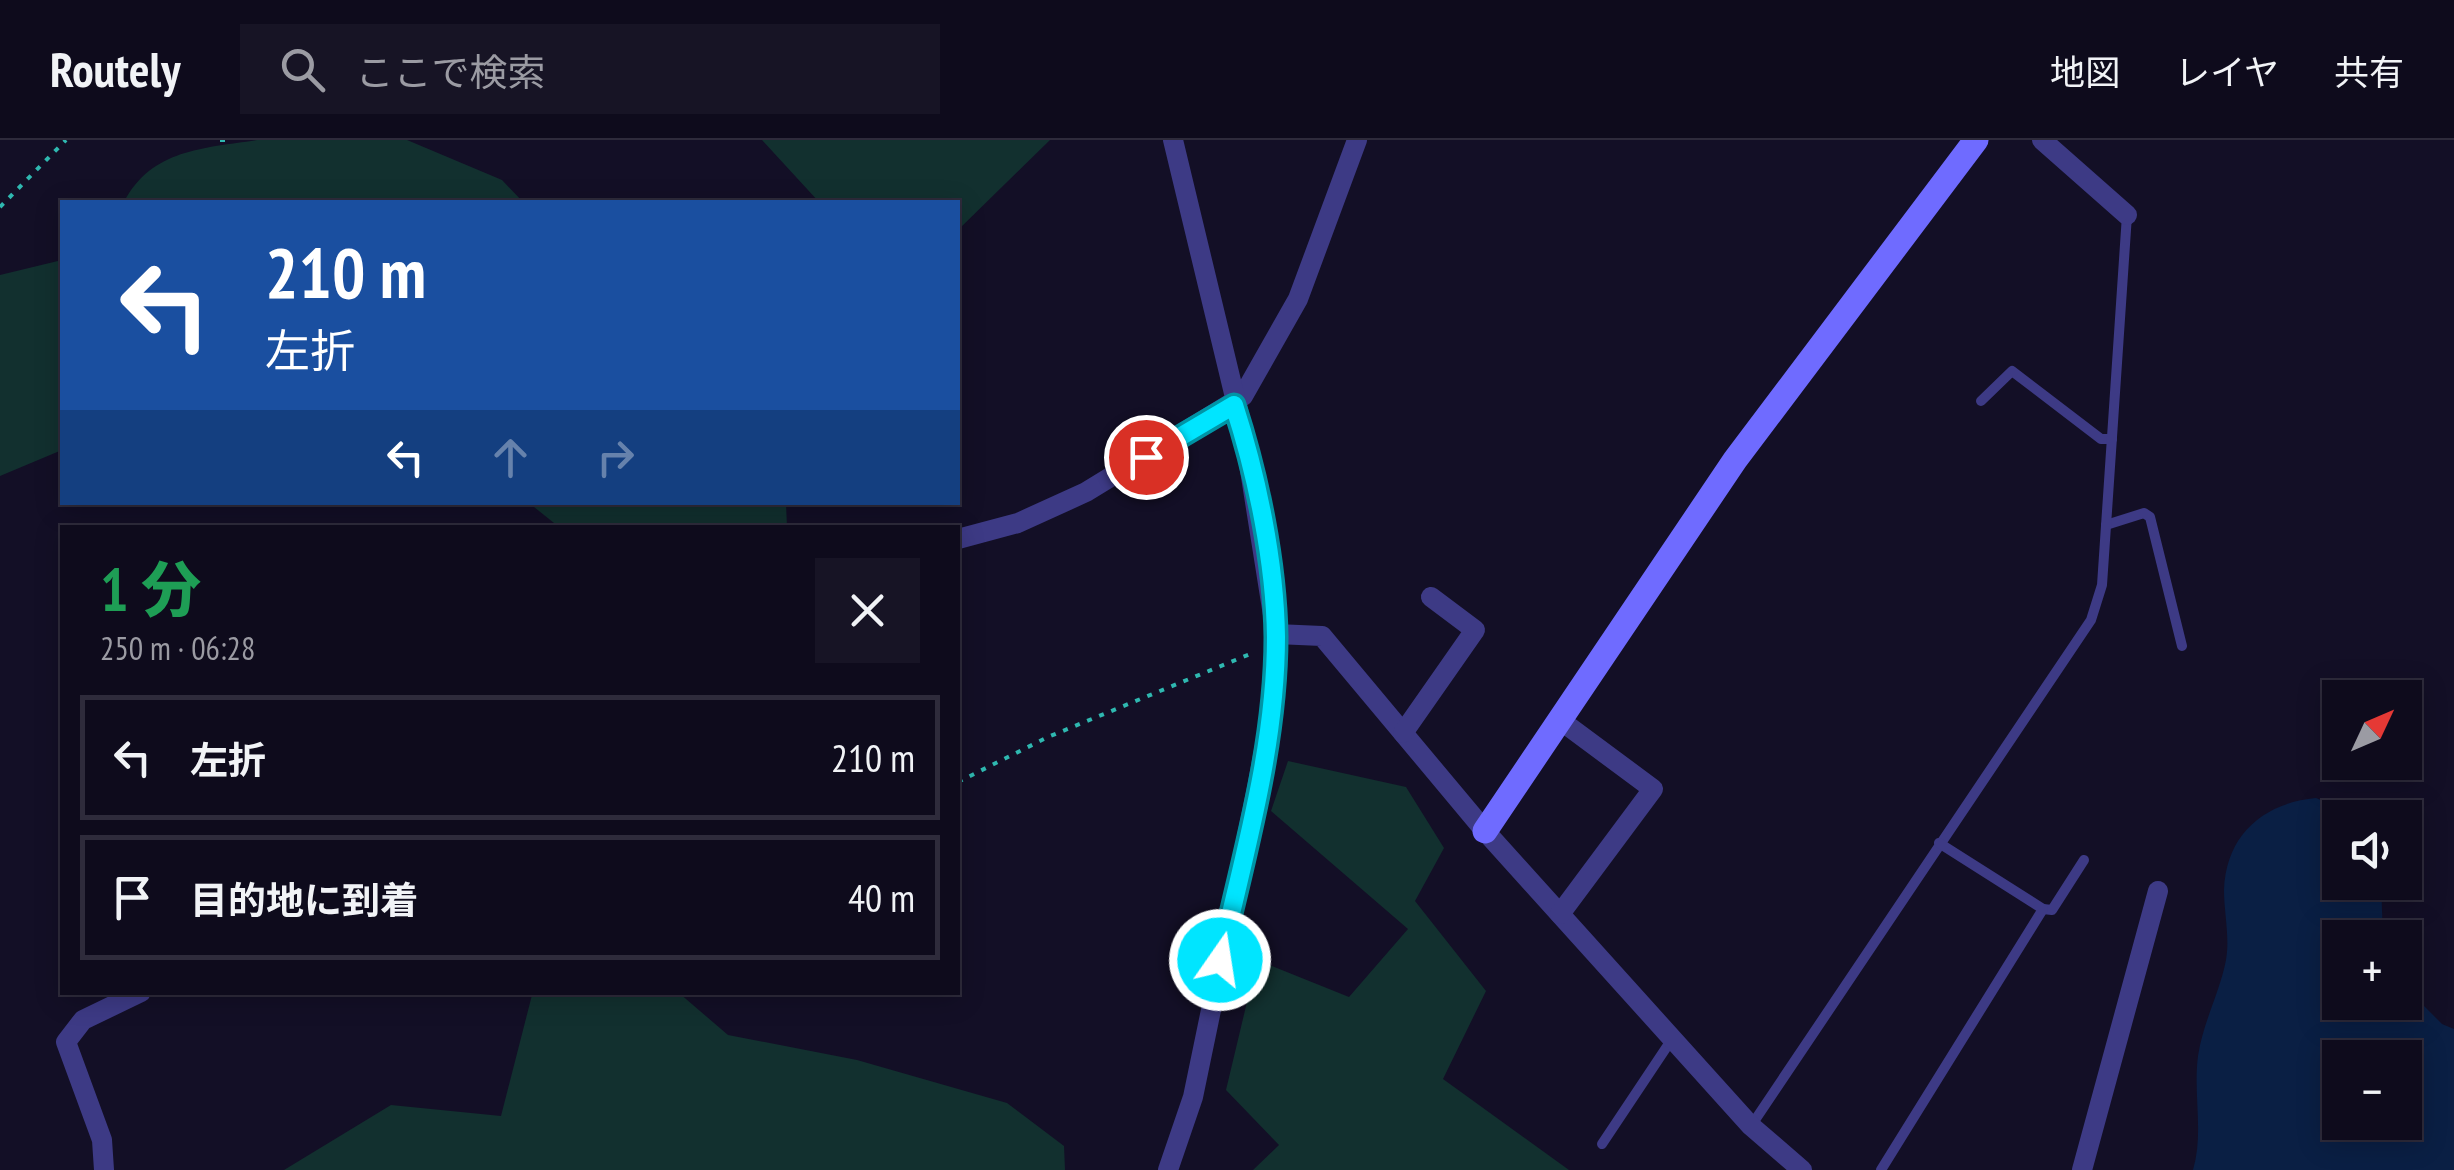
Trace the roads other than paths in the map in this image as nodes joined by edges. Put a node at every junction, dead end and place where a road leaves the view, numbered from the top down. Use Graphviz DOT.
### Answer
graph roads {
  1 [pos="1173,140"];
  2 [pos="1358,140"];
  3 [pos="1976,140"];
  4 [pos="2042,140"];
  5 [pos="2127,215"];
  6 [pos="1981,401"];
  7 [pos="1234,405"];
  8 [pos="2112,439"];
  9 [pos="2106,525"];
  10 [pos="960,538"];
  11 [pos="1431,596"];
  12 [pos="1276,640"];
  13 [pos="2182,646"];
  14 [pos="1560,720"];
  15 [pos="1403,732"];
  16 [pos="1485,831"];
  17 [pos="1939,844"];
  18 [pos="2084,860"];
  19 [pos="2158,891"];
  20 [pos="2043,909"];
  21 [pos="1560,914"];
  22 [pos="135,995"];
  23 [pos="1672,1038"];
  24 [pos="1751,1126"];
  25 [pos="1602,1144"];
  26 [pos="104,1170"];
  27 [pos="1168,1170"];
  28 [pos="1802,1170"];
  29 [pos="1880,1170"];
  30 [pos="2082,1170"];
  1 -- 7 [label="street"];
  2 -- 7 [label="street"];
  3 -- 14 [label="street"];
  4 -- 5 [label="street"];
  5 -- 8 [label="lane"];
  6 -- 8 [label="lane"];
  7 -- 10 [label="street"];
  7 -- 12 [label="street"];
  8 -- 9 [label="lane"];
  9 -- 13 [label="lane"];
  9 -- 17 [label="lane"];
  11 -- 15 [label="street"];
  12 -- 15 [label="street"];
  12 -- 27 [label="street"];
  14 -- 16 [label="street"];
  14 -- 21 [label="street"];
  15 -- 16 [label="street"];
  16 -- 21 [label="street"];
  17 -- 20 [label="lane"];
  17 -- 24 [label="lane"];
  18 -- 20 [label="lane"];
  19 -- 30 [label="street"];
  20 -- 29 [label="lane"];
  21 -- 23 [label="street"];
  22 -- 26 [label="street"];
  23 -- 24 [label="street"];
  23 -- 25 [label="lane"];
  24 -- 28 [label="street"];
}
